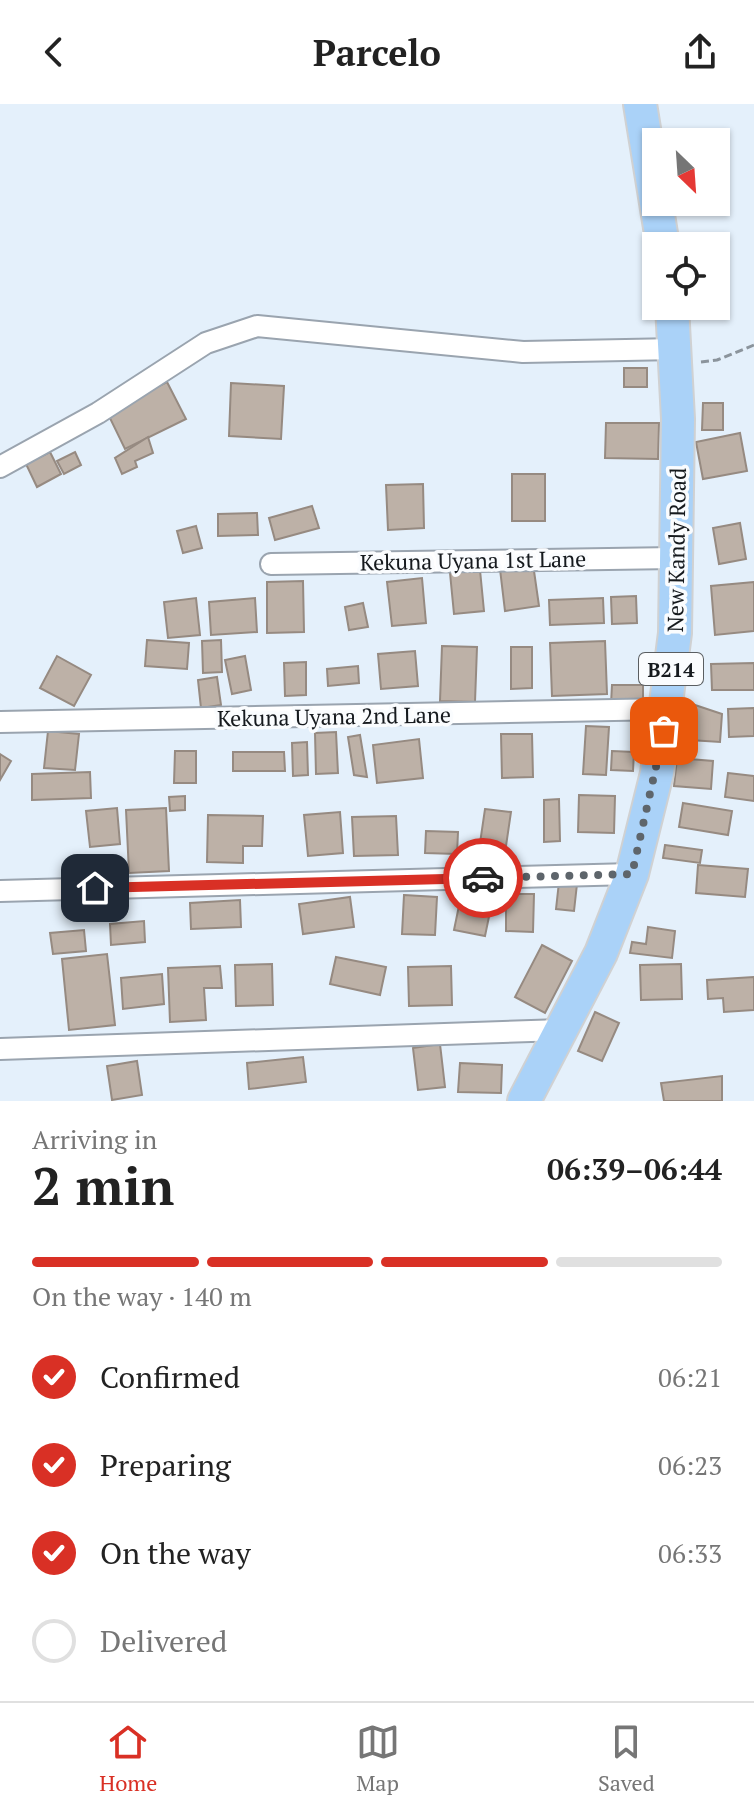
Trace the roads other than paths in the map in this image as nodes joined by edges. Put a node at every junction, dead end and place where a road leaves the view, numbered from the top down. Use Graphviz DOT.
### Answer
graph roads {
  1 [pos="640,104"];
  2 [pos="661,232"];
  3 [pos="673,320"];
  4 [pos="677,357"];
  5 [pos="0,467"];
  6 [pos="675,558"];
  7 [pos="271,564"];
  8 [pos="667,709"];
  9 [pos="0,722"];
  10 [pos="632,874"];
  11 [pos="0,891"];
  12 [pos="562,1030"];
  13 [pos="0,1049"];
  14 [pos="524,1101"];
  1 -- 2 [label="main road"];
  3 -- 4 [label="main road, New Kandy Road / B214"];
  4 -- 5 [label="street"];
  4 -- 6 [label="main road, New Kandy Road / B214"];
  6 -- 7 [label="street, Kekuna Uyana 1st Lane"];
  6 -- 8 [label="main road, New Kandy Road / B214"];
  8 -- 9 [label="street, Kekuna Uyana 2nd Lane"];
  8 -- 10 [label="main road, New Kandy Road / B214"];
  10 -- 11 [label="street"];
  10 -- 12 [label="main road, New Kandy Road / B214"];
  12 -- 13 [label="street"];
  12 -- 14 [label="main road, New Kandy Road / B214"];
}
